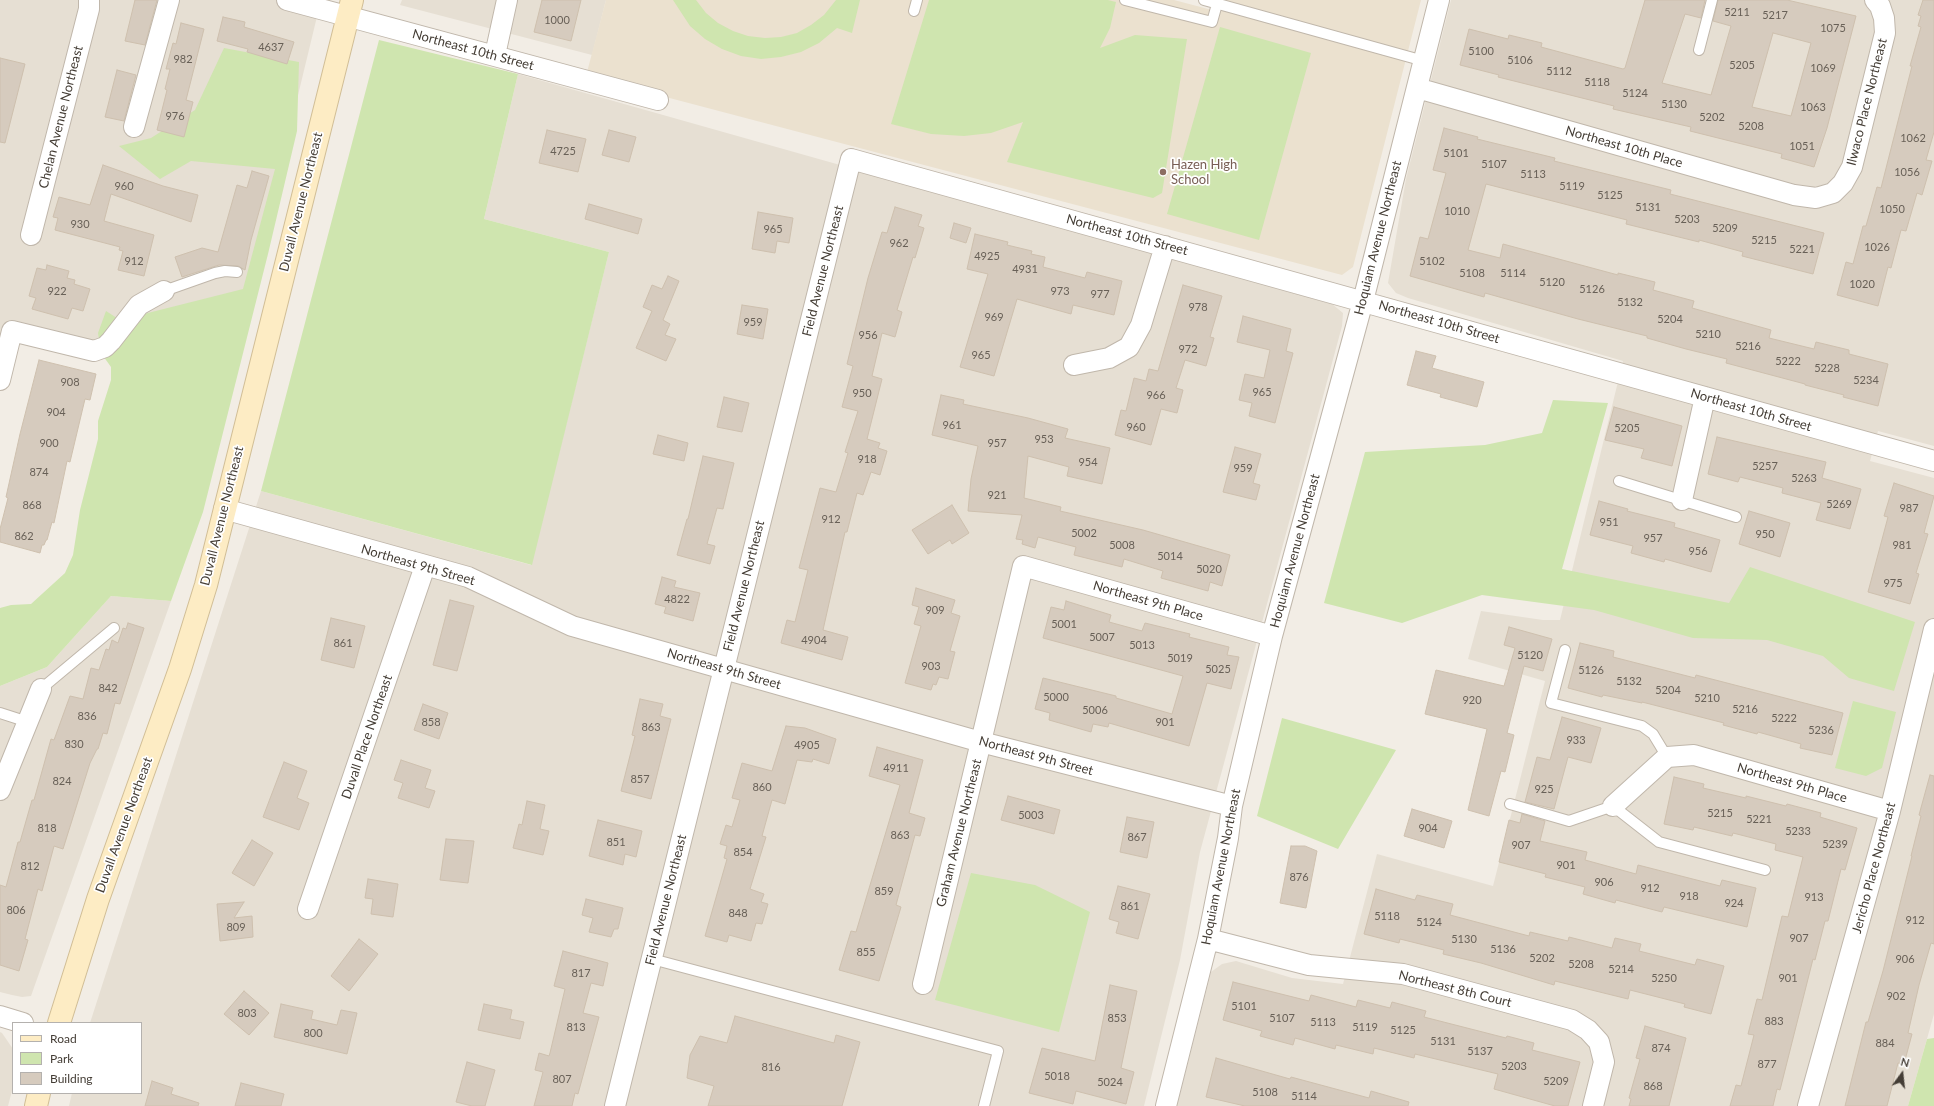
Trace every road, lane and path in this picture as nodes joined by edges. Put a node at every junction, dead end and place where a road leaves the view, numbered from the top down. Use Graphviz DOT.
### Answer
graph roads {
  1 [pos="89,0"];
  2 [pos="169,0"];
  3 [pos="287,0"];
  4 [pos="507,0"];
  5 [pos="917,0"];
  6 [pos="1125,0"];
  7 [pos="1204,0"];
  8 [pos="1439,0"];
  9 [pos="1712,0"];
  10 [pos="1877,3"];
  11 [pos="1217,4"];
  12 [pos="350,8"];
  13 [pos="914,11"];
  14 [pos="1699,50"];
  15 [pos="495,55"];
  16 [pos="1424,61"];
  17 [pos="1417,88"];
  18 [pos="658,100"];
  19 [pos="134,127"];
  20 [pos="851,159"];
  21 [pos="1833,194"];
  22 [pos="30,235"];
  23 [pos="1165,246"];
  24 [pos="237,272"];
  25 [pos="164,291"];
  26 [pos="1363,301"];
  27 [pos="1074,365"];
  28 [pos="0,380"];
  29 [pos="1705,397"];
  30 [pos="1934,461"];
  31 [pos="1619,481"];
  32 [pos="1682,500"];
  33 [pos="224,509"];
  34 [pos="1736,517"];
  35 [pos="425,566"];
  36 [pos="1023,566"];
  37 [pos="114,628"];
  38 [pos="1934,629"];
  39 [pos="1272,636"];
  40 [pos="1565,650"];
  41 [pos="723,668"];
  42 [pos="41,689"];
  43 [pos="0,714"];
  44 [pos="28,722"];
  45 [pos="981,742"];
  46 [pos="1667,756"];
  47 [pos="0,790"];
  48 [pos="1510,804"];
  49 [pos="1232,806"];
  50 [pos="1613,806"];
  51 [pos="1890,811"];
  52 [pos="1765,870"];
  53 [pos="308,909"];
  54 [pos="1208,939"];
  55 [pos="652,959"];
  56 [pos="923,984"];
  57 [pos="0,1016"];
  58 [pos="20,1022"];
  59 [pos="59,1022"];
  60 [pos="39,1094"];
  61 [pos="36,1106"];
  62 [pos="615,1106"];
  63 [pos="984,1106"];
  64 [pos="1166,1106"];
  65 [pos="1592,1106"];
  66 [pos="1808,1106"];
  1 -- 22 [label="street, Chelan Avenue Northeast"];
  2 -- 19 [label="street"];
  3 -- 12 [label="street, Northeast 10th Street"];
  4 -- 15 [label="street"];
  5 -- 13 [label="lane"];
  6 -- 11 [label="lane"];
  7 -- 11 [label="lane"];
  8 -- 16 [label="street, Hoquiam Avenue Northeast"];
  9 -- 14 [label="lane"];
  10 -- 21 [label="street, Ilwaco Place Northeast"];
  11 -- 16 [label="lane"];
  12 -- 15 [label="street, Northeast 10th Street"];
  12 -- 33 [label="main road, Duvall Avenue Northeast"];
  15 -- 18 [label="street, Northeast 10th Street"];
  16 -- 17 [label="street, Hoquiam Avenue Northeast"];
  17 -- 21 [label="street, Northeast 10th Place"];
  17 -- 26 [label="street, Hoquiam Avenue Northeast"];
  20 -- 23 [label="street, Northeast 10th Street"];
  20 -- 41 [label="street, Field Avenue Northeast"];
  23 -- 26 [label="street, Northeast 10th Street"];
  23 -- 27 [label="street"];
  24 -- 25 [label="lane"];
  25 -- 28 [label="street"];
  26 -- 29 [label="street, Northeast 10th Street"];
  26 -- 39 [label="street, Hoquiam Avenue Northeast"];
  29 -- 30 [label="street, Northeast 10th Street"];
  29 -- 32 [label="street"];
  31 -- 32 [label="lane"];
  32 -- 34 [label="lane"];
  33 -- 35 [label="street, Northeast 9th Street"];
  33 -- 59 [label="main road, Duvall Avenue Northeast"];
  35 -- 41 [label="street, Northeast 9th Street"];
  35 -- 53 [label="street, Duvall Place Northeast"];
  36 -- 39 [label="street, Northeast 9th Place"];
  36 -- 45 [label="street, Graham Avenue Northeast"];
  37 -- 42 [label="lane"];
  38 -- 51 [label="street, Jericho Place Northeast"];
  39 -- 49 [label="street, Hoquiam Avenue Northeast"];
  40 -- 46 [label="lane"];
  41 -- 45 [label="street, Northeast 9th Street"];
  41 -- 55 [label="street, Field Avenue Northeast"];
  42 -- 44 [label="street"];
  43 -- 44 [label="lane"];
  44 -- 47 [label="street"];
  45 -- 49 [label="street, Northeast 9th Street"];
  45 -- 56 [label="street, Graham Avenue Northeast"];
  46 -- 50 [label="street"];
  46 -- 51 [label="street, Northeast 9th Place"];
  48 -- 50 [label="lane"];
  49 -- 54 [label="street, Hoquiam Avenue Northeast"];
  50 -- 52 [label="lane"];
  51 -- 66 [label="street, Jericho Place Northeast"];
  54 -- 64 [label="street, Hoquiam Avenue Northeast"];
  54 -- 65 [label="street, Northeast 8th Court"];
  55 -- 62 [label="street, Field Avenue Northeast"];
  55 -- 63 [label="lane"];
  57 -- 58 [label="street"];
  60 -- 61 [label="main road"];
}
